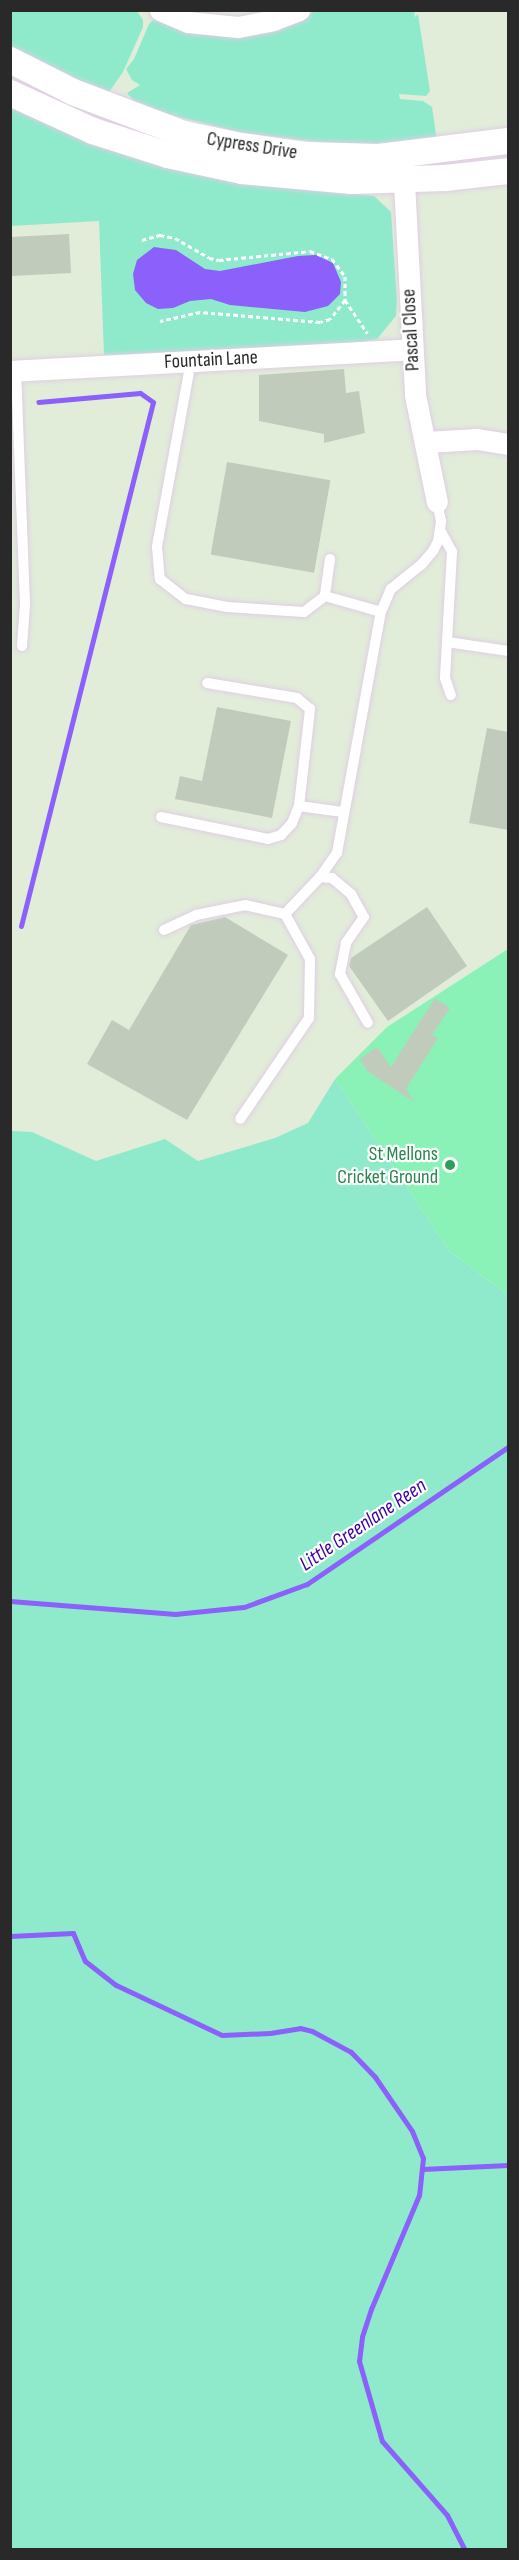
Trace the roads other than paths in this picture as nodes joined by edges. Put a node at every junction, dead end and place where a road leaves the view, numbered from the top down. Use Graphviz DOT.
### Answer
graph roads {
  1 [pos="160,10"];
  2 [pos="299,10"];
  3 [pos="10,60"];
  4 [pos="10,93"];
  5 [pos="508,141"];
  6 [pos="404,168"];
  7 [pos="508,171"];
  8 [pos="411,349"];
  9 [pos="191,361"];
  10 [pos="13,370"];
  11 [pos="426,442"];
  12 [pos="508,444"];
  13 [pos="437,502"];
  14 [pos="440,530"];
  15 [pos="330,559"];
  16 [pos="325,596"];
  17 [pos="381,612"];
  18 [pos="447,642"];
  19 [pos="22,646"];
  20 [pos="508,651"];
  21 [pos="207,683"];
  22 [pos="451,695"];
  23 [pos="298,806"];
  24 [pos="343,812"];
  25 [pos="161,817"];
  26 [pos="320,877"];
  27 [pos="285,914"];
  28 [pos="164,930"];
  29 [pos="368,1023"];
  30 [pos="240,1119"];
  1 -- 2 [label="street"];
  3 -- 6 [label="street, Cypress Drive"];
  4 -- 6 [label="street, Cypress Drive"];
  5 -- 6 [label="street, Cypress Drive"];
  6 -- 7 [label="street, Cypress Drive"];
  6 -- 8 [label="street, Pascal Close"];
  8 -- 9 [label="street, Fountain Lane"];
  8 -- 11 [label="street, Pascal Close"];
  9 -- 10 [label="street, Fountain Lane"];
  9 -- 16 [label="lane"];
  10 -- 19 [label="lane"];
  11 -- 12 [label="street"];
  11 -- 13 [label="street, Pascal Close"];
  13 -- 14 [label="lane"];
  14 -- 17 [label="lane"];
  14 -- 18 [label="lane"];
  15 -- 16 [label="lane"];
  16 -- 17 [label="lane"];
  17 -- 24 [label="lane"];
  18 -- 20 [label="lane"];
  18 -- 22 [label="lane"];
  21 -- 23 [label="lane"];
  23 -- 24 [label="lane"];
  23 -- 25 [label="lane"];
  24 -- 26 [label="lane"];
  26 -- 27 [label="lane"];
  26 -- 29 [label="lane"];
  27 -- 28 [label="lane"];
  27 -- 30 [label="lane"];
}
